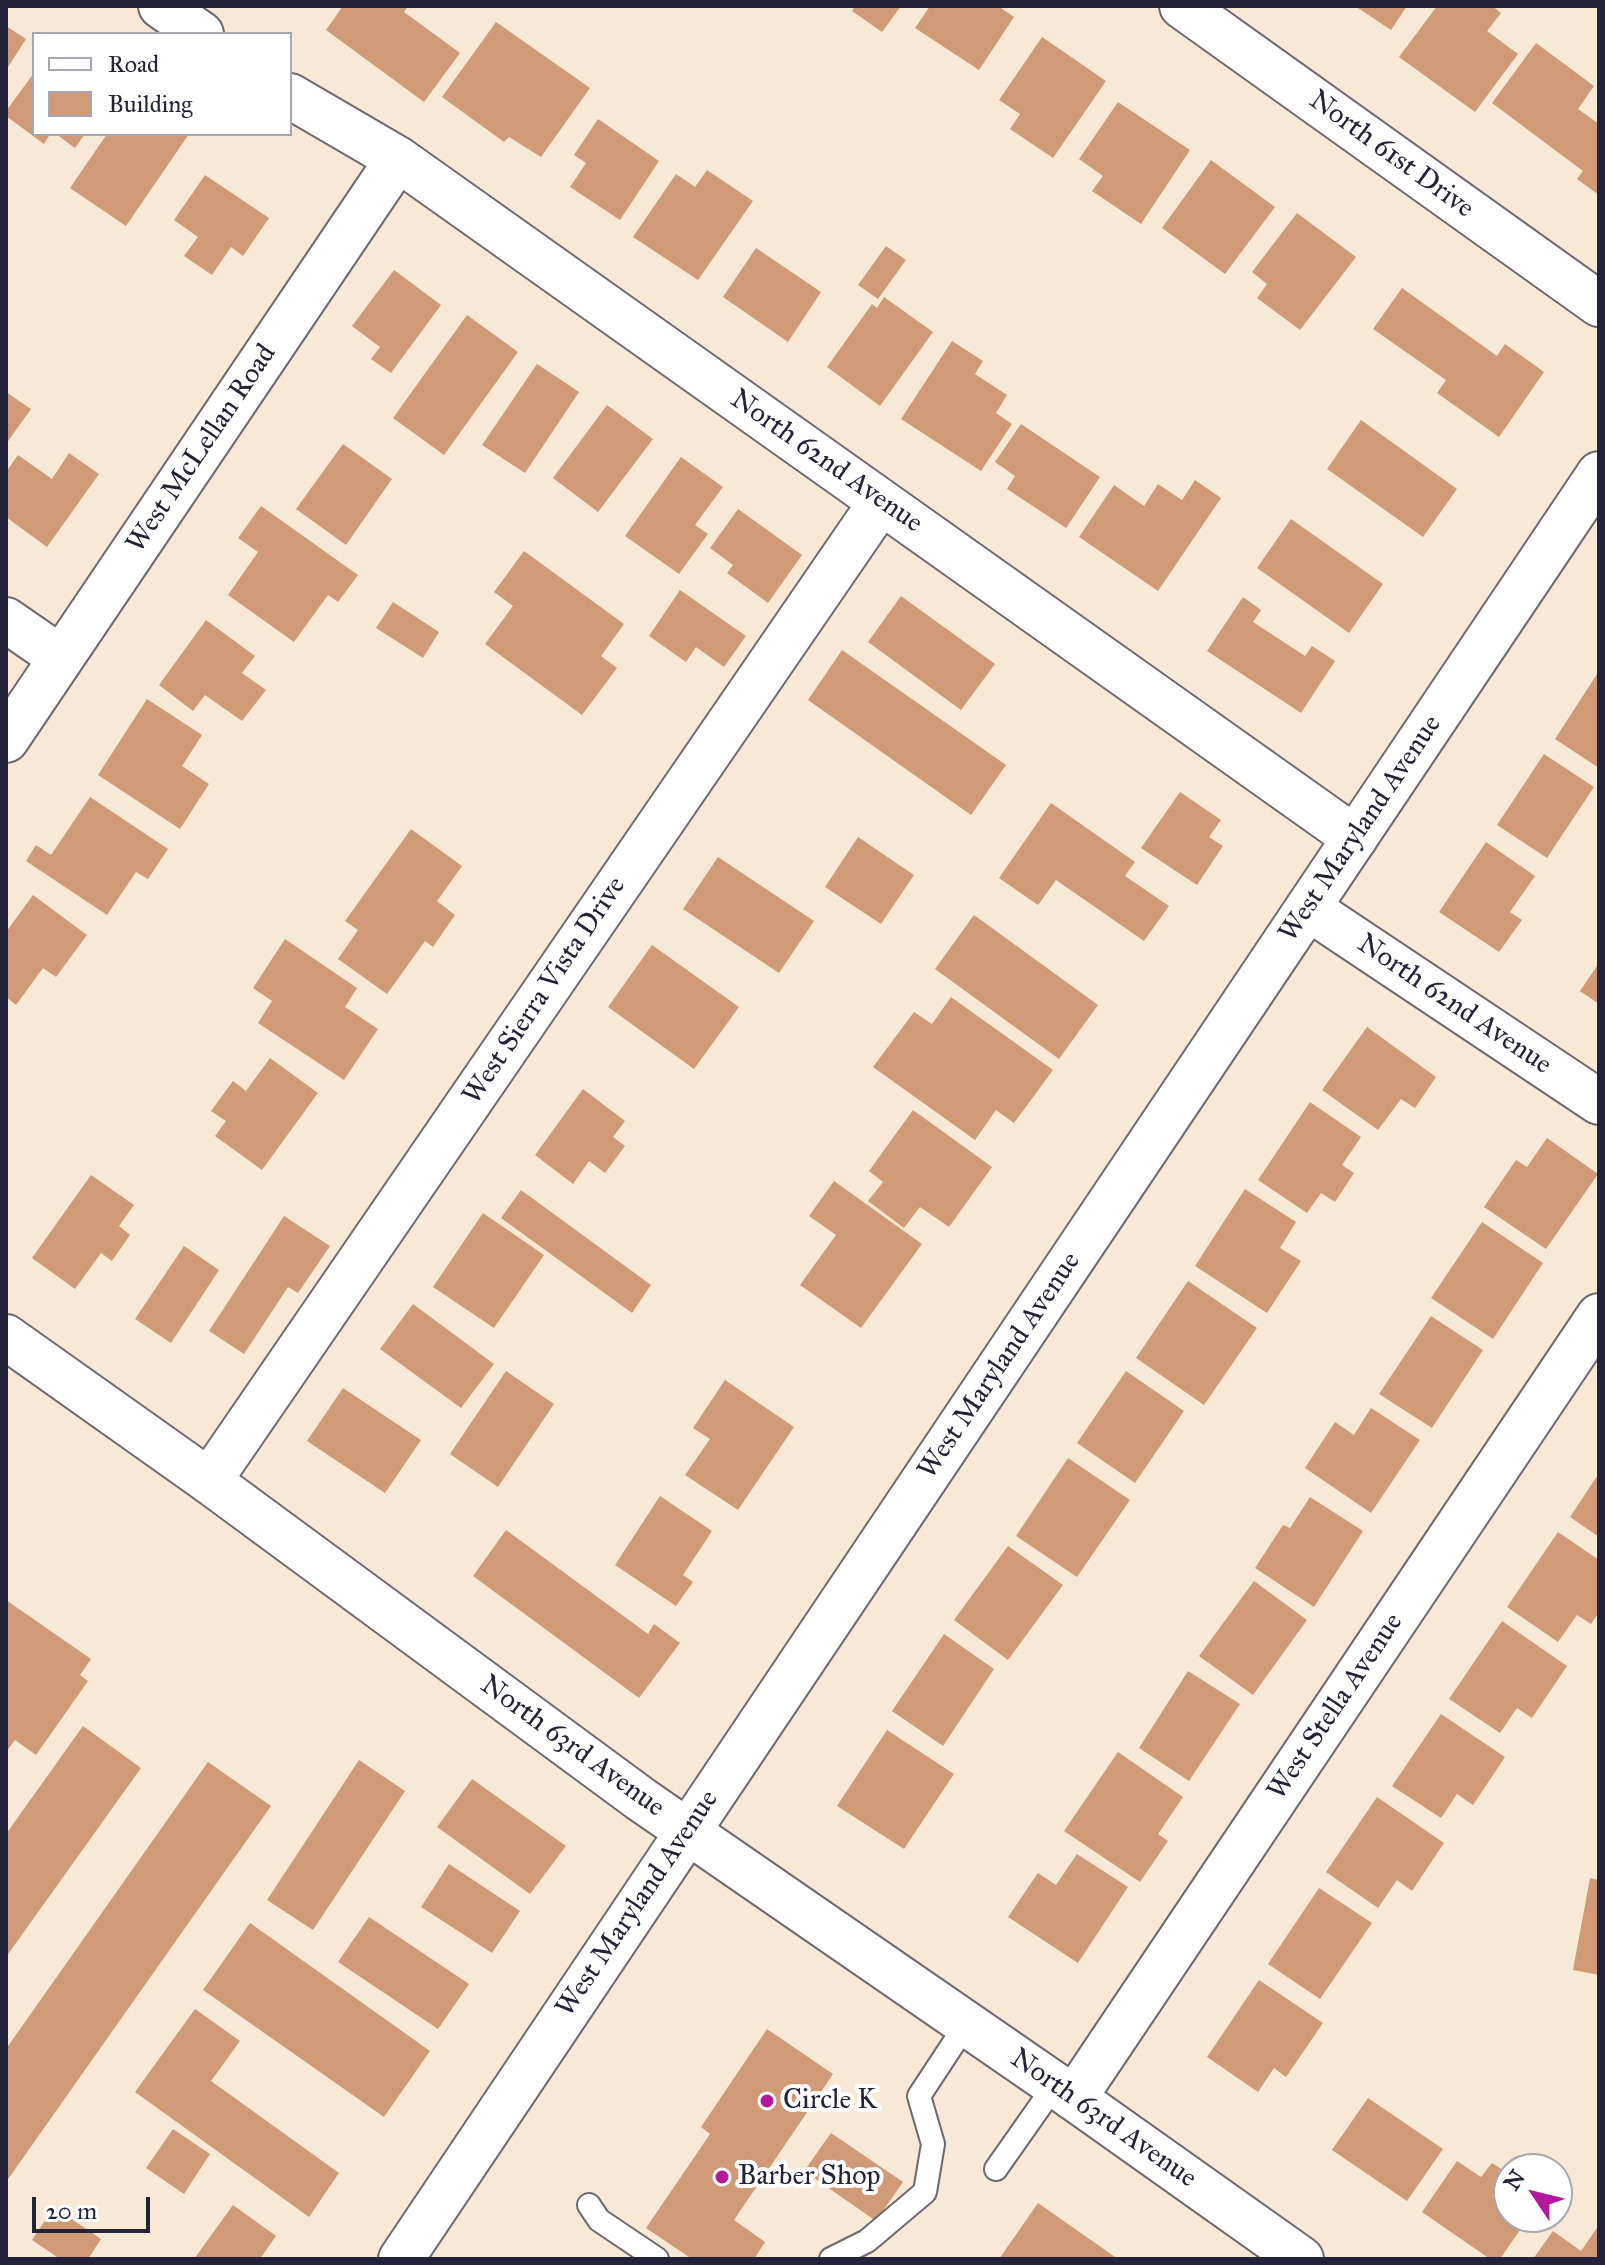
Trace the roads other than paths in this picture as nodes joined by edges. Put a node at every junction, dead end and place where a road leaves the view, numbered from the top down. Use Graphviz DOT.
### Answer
graph roads {
  1 [pos="161,6"];
  2 [pos="1182,6"];
  3 [pos="198,32"];
  4 [pos="292,97"];
  5 [pos="398,159"];
  6 [pos="1599,304"];
  7 [pos="1599,474"];
  8 [pos="881,502"];
  9 [pos="6,620"];
  10 [pos="61,658"];
  11 [pos="6,740"];
  12 [pos="1355,838"];
  13 [pos="1308,908"];
  14 [pos="1599,1102"];
  15 [pos="1599,1316"];
  16 [pos="6,1337"];
  17 [pos="209,1481"];
  18 [pos="688,1831"];
  19 [pos="967,2023"];
  20 [pos="1064,2091"];
  21 [pos="996,2169"];
  22 [pos="589,2205"];
  23 [pos="401,2259"];
  24 [pos="657,2259"];
  25 [pos="831,2259"];
  26 [pos="1301,2259"];
  1 -- 3 [label="street"];
  2 -- 6 [label="street, North 61st Drive"];
  4 -- 5 [label="street, North 62nd Avenue"];
  5 -- 8 [label="street, North 62nd Avenue"];
  5 -- 10 [label="street, West McLellan Road"];
  7 -- 12 [label="street, West Maryland Avenue"];
  8 -- 12 [label="street, North 62nd Avenue"];
  8 -- 17 [label="street, West Sierra Vista Drive"];
  9 -- 10 [label="street"];
  10 -- 11 [label="street, West McLellan Road"];
  12 -- 13 [label="street, West Maryland Avenue"];
  13 -- 14 [label="street, North 62nd Avenue"];
  13 -- 18 [label="street, West Maryland Avenue"];
  15 -- 20 [label="street, West Stella Avenue"];
  16 -- 17 [label="street, North 63rd Avenue"];
  17 -- 18 [label="street, North 63rd Avenue"];
  18 -- 19 [label="street, North 63rd Avenue"];
  18 -- 23 [label="street, West Maryland Avenue"];
  19 -- 20 [label="street, North 63rd Avenue"];
  19 -- 25 [label="lane"];
  20 -- 21 [label="lane"];
  20 -- 26 [label="street, North 63rd Avenue"];
  22 -- 24 [label="lane"];
}
